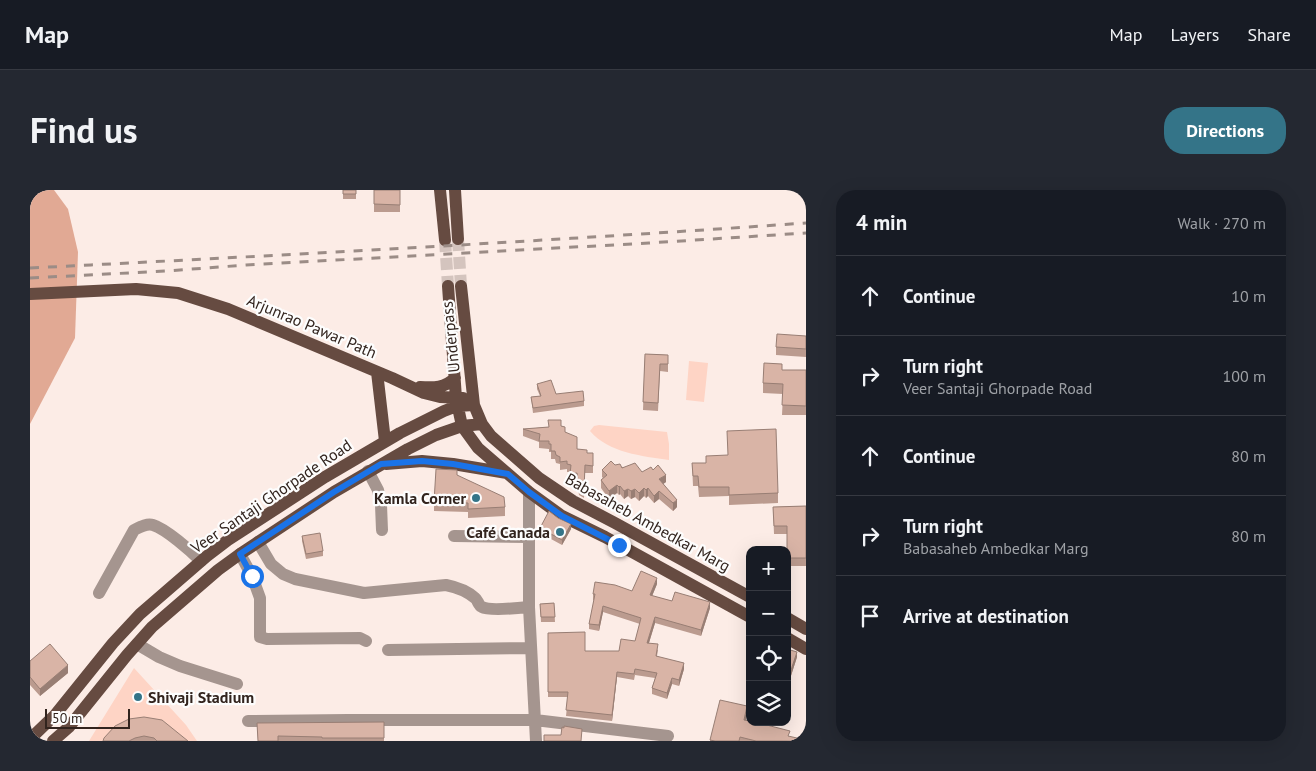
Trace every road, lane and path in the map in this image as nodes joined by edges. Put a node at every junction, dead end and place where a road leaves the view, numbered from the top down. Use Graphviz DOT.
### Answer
graph roads {
  1 [pos="440,190"];
  2 [pos="456,190"];
  3 [pos="458,239"];
  4 [pos="444,240"];
  5 [pos="30,294"];
  6 [pos="377,372"];
  7 [pos="455,378"];
  8 [pos="407,385"];
  9 [pos="474,401"];
  10 [pos="456,402"];
  11 [pos="482,424"];
  12 [pos="462,426"];
  13 [pos="385,442"];
  14 [pos="381,464"];
  15 [pos="368,472"];
  16 [pos="508,474"];
  17 [pos="529,492"];
  18 [pos="382,530"];
  19 [pos="454,536"];
  20 [pos="529,537"];
  21 [pos="258,542"];
  22 [pos="240,554"];
  23 [pos="201,560"];
  24 [pos="99,593"];
  25 [pos="746,596"];
  26 [pos="529,607"];
  27 [pos="746,615"];
  28 [pos="791,620"];
  29 [pos="806,629"];
  30 [pos="791,640"];
  31 [pos="366,641"];
  32 [pos="137,644"];
  33 [pos="531,648"];
  34 [pos="806,649"];
  35 [pos="388,650"];
  36 [pos="237,684"];
  37 [pos="534,720"];
  38 [pos="248,721"];
  39 [pos="668,736"];
  40 [pos="30,739"];
  41 [pos="54,741"];
  42 [pos="536,741"];
  1 -- 4 [label="main road"];
  2 -- 3 [label="main road"];
  5 -- 6 [label="main road, Arjunrao Pawar Path"];
  6 -- 8 [label="main road, Arjunrao Pawar Path"];
  6 -- 13 [label="main road"];
  7 -- 8 [label="main road"];
  7 -- 9 [label="main road, Underpass"];
  7 -- 10 [label="main road, Underpass"];
  8 -- 10 [label="main road, Arjunrao Pawar Path"];
  9 -- 10 [label="main road"];
  9 -- 11 [label="main road, Babasaheb Ambedkar Marg"];
  10 -- 12 [label="main road, Underpass"];
  10 -- 13 [label="main road, Veer Santaji Ghorpade Road"];
  11 -- 12 [label="main road, Veer Santaji Ghorpade Road"];
  11 -- 25 [label="main road, Babasaheb Ambedkar Marg"];
  12 -- 14 [label="main road, Veer Santaji Ghorpade Road"];
  12 -- 16 [label="main road, Babasaheb Ambedkar Marg"];
  13 -- 23 [label="main road, Veer Santaji Ghorpade Road"];
  14 -- 15 [label="main road, Veer Santaji Ghorpade Road"];
  14 -- 16 [label="main road"];
  15 -- 18 [label="street"];
  15 -- 21 [label="main road, Veer Santaji Ghorpade Road"];
  16 -- 17 [label="main road, Babasaheb Ambedkar Marg"];
  17 -- 20 [label="street"];
  17 -- 27 [label="main road, Babasaheb Ambedkar Marg"];
  19 -- 20 [label="street"];
  20 -- 26 [label="street"];
  21 -- 22 [label="main road, Veer Santaji Ghorpade Road"];
  21 -- 26 [label="street"];
  22 -- 31 [label="street"];
  22 -- 32 [label="main road, Veer Santaji Ghorpade Road"];
  23 -- 24 [label="street"];
  23 -- 40 [label="main road, Veer Santaji Ghorpade Road"];
  26 -- 33 [label="street"];
  28 -- 29 [label="main road"];
  30 -- 34 [label="main road"];
  32 -- 36 [label="street"];
  32 -- 41 [label="main road, Veer Santaji Ghorpade Road"];
  33 -- 35 [label="street"];
  33 -- 37 [label="street"];
  37 -- 38 [label="street"];
  37 -- 39 [label="street"];
  37 -- 42 [label="street"];
}
